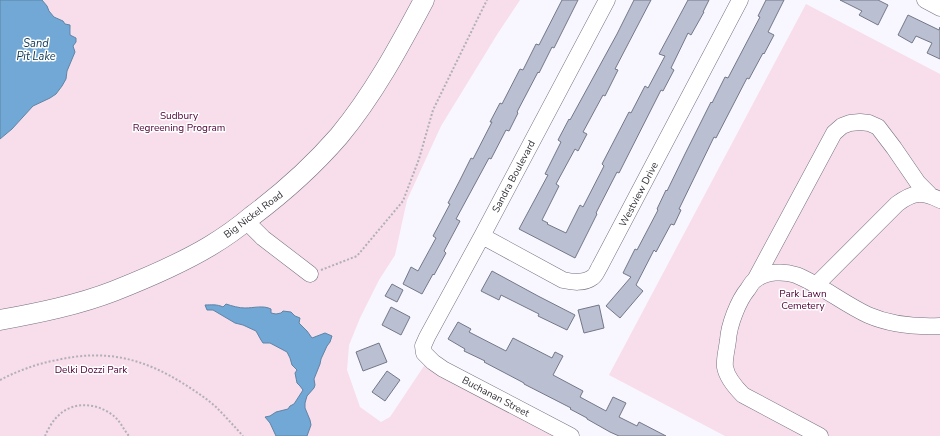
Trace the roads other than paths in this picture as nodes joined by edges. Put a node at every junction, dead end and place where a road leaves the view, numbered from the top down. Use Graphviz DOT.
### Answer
graph roads {
  1 [pos="424,0"];
  2 [pos="607,0"];
  3 [pos="740,0"];
  4 [pos="925,0"];
  5 [pos="940,8"];
  6 [pos="934,197"];
  7 [pos="246,221"];
  8 [pos="482,236"];
  9 [pos="310,274"];
  10 [pos="755,280"];
  11 [pos="816,285"];
  12 [pos="0,320"];
  13 [pos="940,326"];
  14 [pos="424,353"];
  15 [pos="571,436"];
  16 [pos="820,436"];
  1 -- 7 [label="main road, Big Nickel Road"];
  2 -- 8 [label="street, Sandra Boulevard"];
  3 -- 8 [label="street, Westview Drive"];
  4 -- 5 [label="street"];
  6 -- 10 [label="street"];
  6 -- 11 [label="street"];
  7 -- 9 [label="street"];
  7 -- 12 [label="main road, Big Nickel Road"];
  8 -- 14 [label="street, Sandra Boulevard"];
  10 -- 11 [label="street"];
  10 -- 16 [label="street"];
  11 -- 13 [label="street"];
  14 -- 15 [label="street, Buchanan Street"];
}
